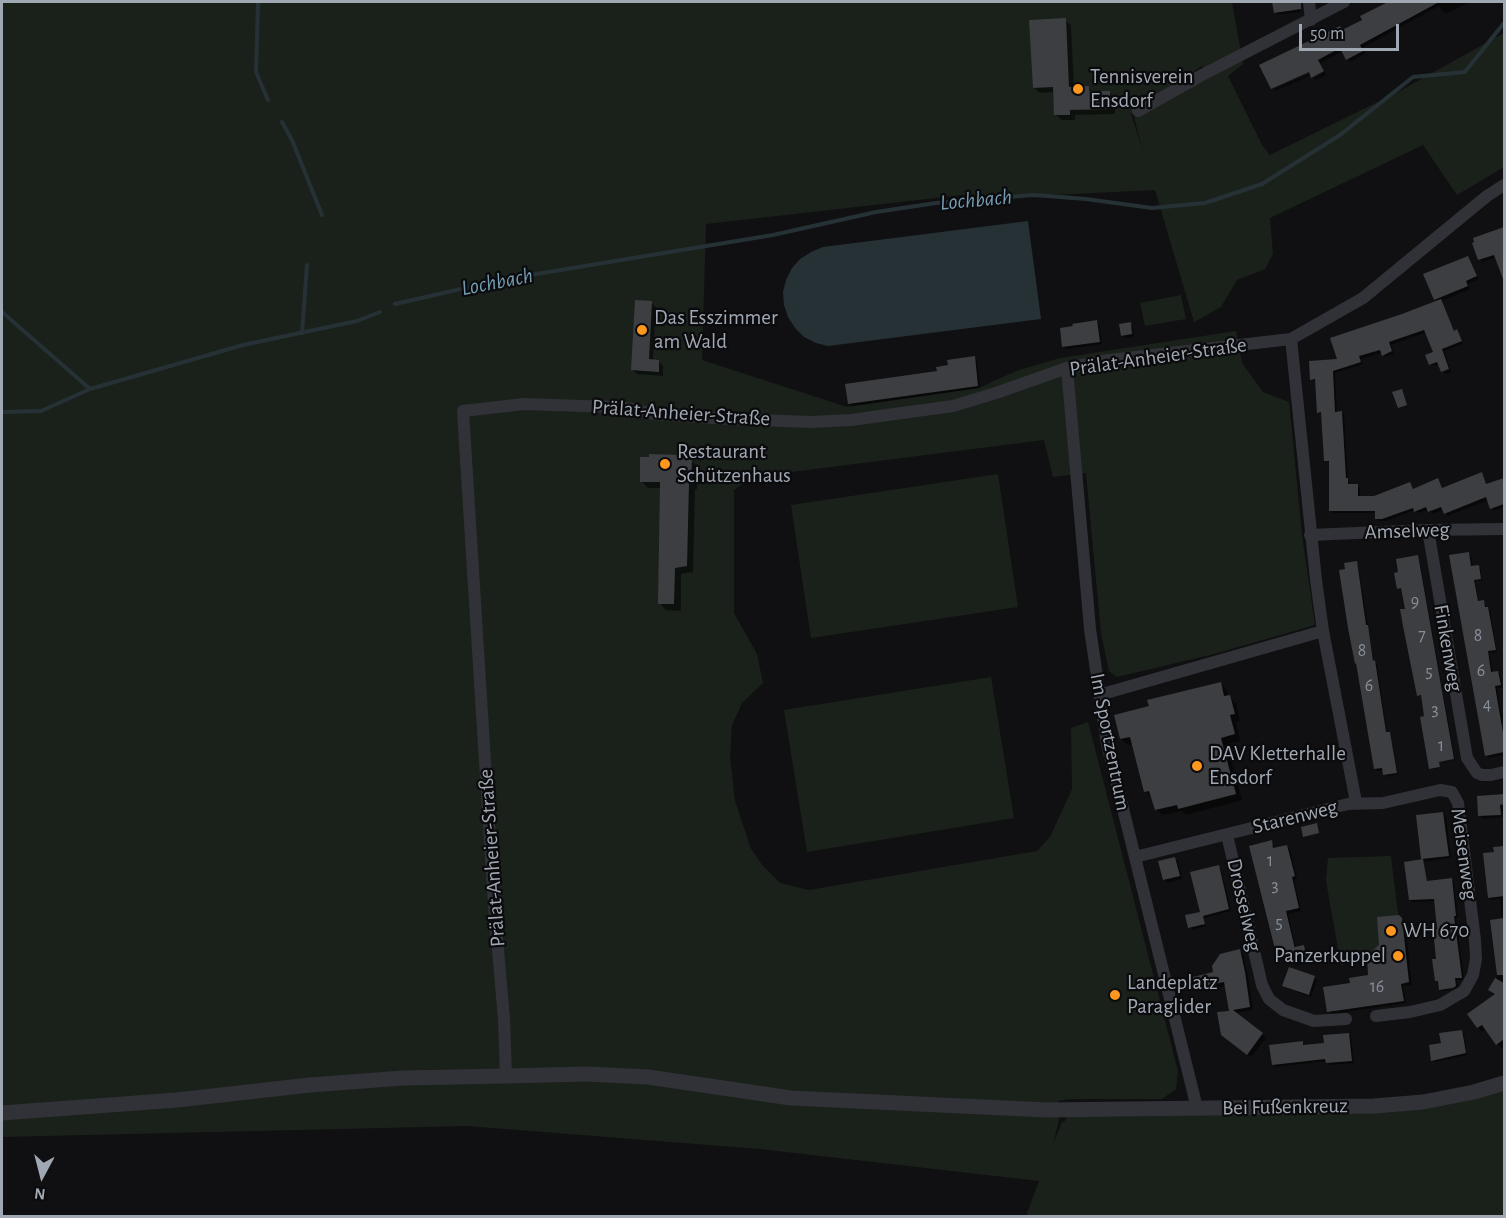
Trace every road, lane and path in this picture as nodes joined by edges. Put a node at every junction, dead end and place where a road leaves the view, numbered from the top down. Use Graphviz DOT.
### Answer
graph roads {
  1 [pos="1309,2"];
  2 [pos="1344,2"];
  3 [pos="1311,20"];
  4 [pos="1138,111"];
  5 [pos="1504,185"];
  6 [pos="1291,339"];
  7 [pos="1067,368"];
  8 [pos="1504,529"];
  9 [pos="1428,530"];
  10 [pos="1310,536"];
  11 [pos="1323,631"];
  12 [pos="1099,695"];
  13 [pos="1504,772"];
  14 [pos="1356,802"];
  15 [pos="1227,835"];
  16 [pos="1135,857"];
  17 [pos="1376,1016"];
  18 [pos="1346,1019"];
  19 [pos="506,1076"];
  20 [pos="1504,1083"];
  21 [pos="1197,1108"];
  22 [pos="2,1113"];
  1 -- 3 [label="street"];
  2 -- 3 [label="street"];
  3 -- 4 [label="street"];
  5 -- 6 [label="street, Prälat-Anheier-Straße"];
  6 -- 7 [label="street, Prälat-Anheier-Straße"];
  6 -- 10 [label="street, Starenweg"];
  7 -- 12 [label="street, Im Sportzentrum"];
  7 -- 19 [label="street, Prälat-Anheier-Straße"];
  8 -- 9 [label="street, Amselweg"];
  9 -- 10 [label="street, Amselweg"];
  9 -- 13 [label="street, Finkenweg"];
  10 -- 11 [label="street, Starenweg"];
  11 -- 12 [label="street"];
  11 -- 14 [label="street, Starenweg"];
  12 -- 16 [label="street, Im Sportzentrum"];
  14 -- 15 [label="street, Starenweg"];
  14 -- 17 [label="street, Meisenweg"];
  15 -- 16 [label="street, Starenweg"];
  15 -- 18 [label="street, Drosselweg"];
  16 -- 21 [label="street, Im Sportzentrum"];
  19 -- 21 [label="street, Bei Fußenkreuz"];
  19 -- 22 [label="street, Bei Fußenkreuz"];
  20 -- 21 [label="street, Bei Fußenkreuz"];
}
